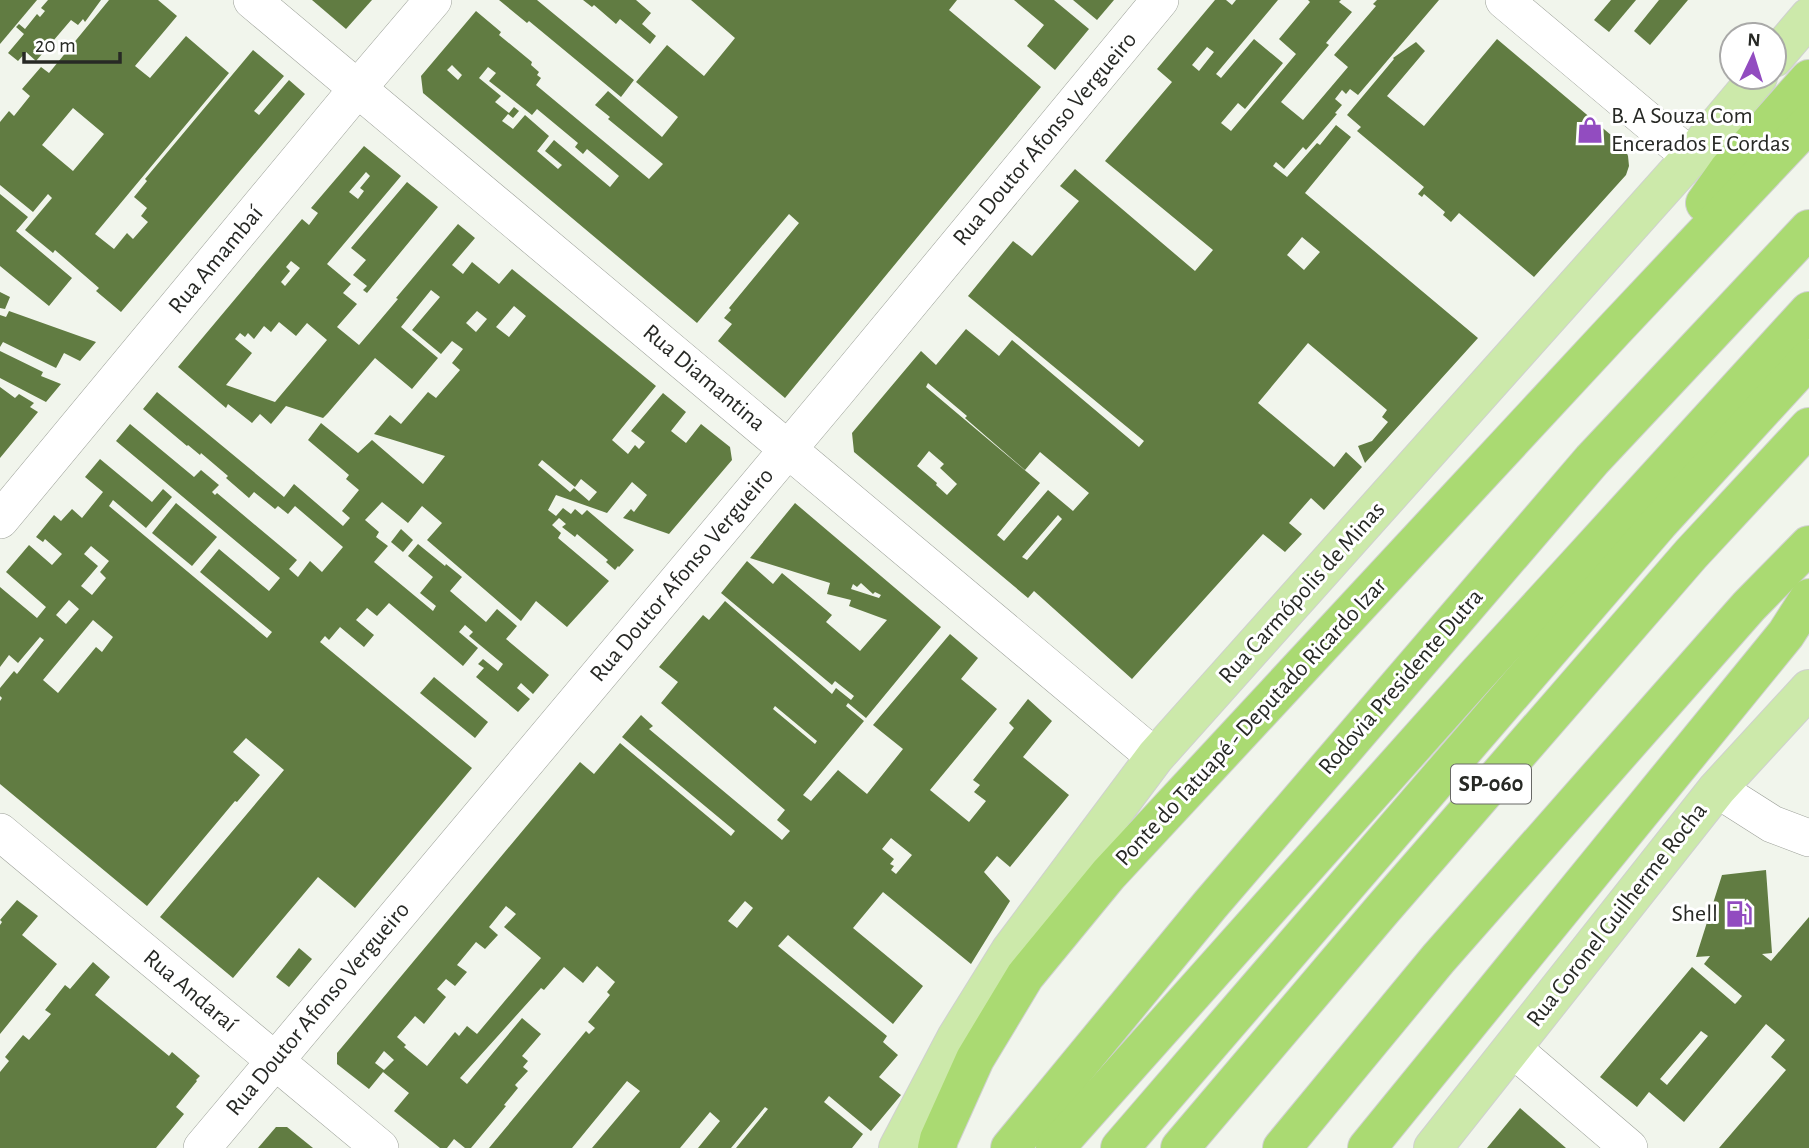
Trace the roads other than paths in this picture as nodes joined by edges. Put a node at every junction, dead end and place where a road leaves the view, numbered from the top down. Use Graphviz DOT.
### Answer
graph roads {
  1 [pos="252,0"];
  2 [pos="433,0"];
  3 [pos="1160,0"];
  4 [pos="1504,0"];
  5 [pos="1809,16"];
  6 [pos="1788,41"];
  7 [pos="1809,79"];
  8 [pos="358,88"];
  9 [pos="1746,91"];
  10 [pos="1809,123"];
  11 [pos="1691,157"];
  12 [pos="1809,229"];
  13 [pos="1809,311"];
  14 [pos="1614,330"];
  15 [pos="1809,359"];
  16 [pos="1809,427"];
  17 [pos="788,449"];
  18 [pos="0,520"];
  19 [pos="1809,545"];
  20 [pos="1809,598"];
  21 [pos="1809,689"];
  22 [pos="1155,757"];
  23 [pos="1717,789"];
  24 [pos="0,832"];
  25 [pos="1809,838"];
  26 [pos="1512,1048"];
  27 [pos="274,1061"];
  28 [pos="202,1148"];
  29 [pos="380,1148"];
  30 [pos="898,1148"];
  31 [pos="937,1148"];
  32 [pos="1010,1148"];
  33 [pos="1055,1148"];
  34 [pos="1119,1148"];
  35 [pos="1180,1148"];
  36 [pos="1282,1148"];
  37 [pos="1367,1148"];
  38 [pos="1433,1148"];
  39 [pos="1629,1148"];
  1 -- 8 [label="street, Rua Diamantina"];
  2 -- 8 [label="street, Rua Amambaí"];
  3 -- 17 [label="street, Rua Doutor Afonso Vergueiro"];
  4 -- 11 [label="street"];
  5 -- 6 [label="main road"];
  7 -- 14 [label="highway"];
  8 -- 17 [label="street, Rua Diamantina"];
  8 -- 18 [label="street, Rua Amambaí"];
  9 -- 11 [label="main road, Rua Carmópolis de Minas"];
  10 -- 14 [label="highway"];
  11 -- 22 [label="main road, Rua Carmópolis de Minas"];
  12 -- 32 [label="highway, Rodovia Presidente Dutra"];
  13 -- 33 [label="highway"];
  14 -- 31 [label="highway, Ponte do Tatuapé - Deputado Ricardo Izar"];
  15 -- 34 [label="highway, SP-060"];
  16 -- 35 [label="highway, SP-060"];
  17 -- 22 [label="street, Rua Diamantina"];
  17 -- 27 [label="street, Rua Doutor Afonso Vergueiro"];
  19 -- 36 [label="highway, SP-060"];
  20 -- 37 [label="highway"];
  21 -- 23 [label="main road, Rua Coronel Guilherme Rocha"];
  22 -- 30 [label="main road, Rua Carmópolis de Minas"];
  23 -- 25 [label="street"];
  23 -- 26 [label="main road, Rua Coronel Guilherme Rocha"];
  24 -- 27 [label="street, Rua Andaraí"];
  26 -- 38 [label="main road, Rua Coronel Guilherme Rocha"];
  26 -- 39 [label="street"];
  27 -- 28 [label="street, Rua Doutor Afonso Vergueiro"];
  27 -- 29 [label="street, Rua Andaraí"];
}
